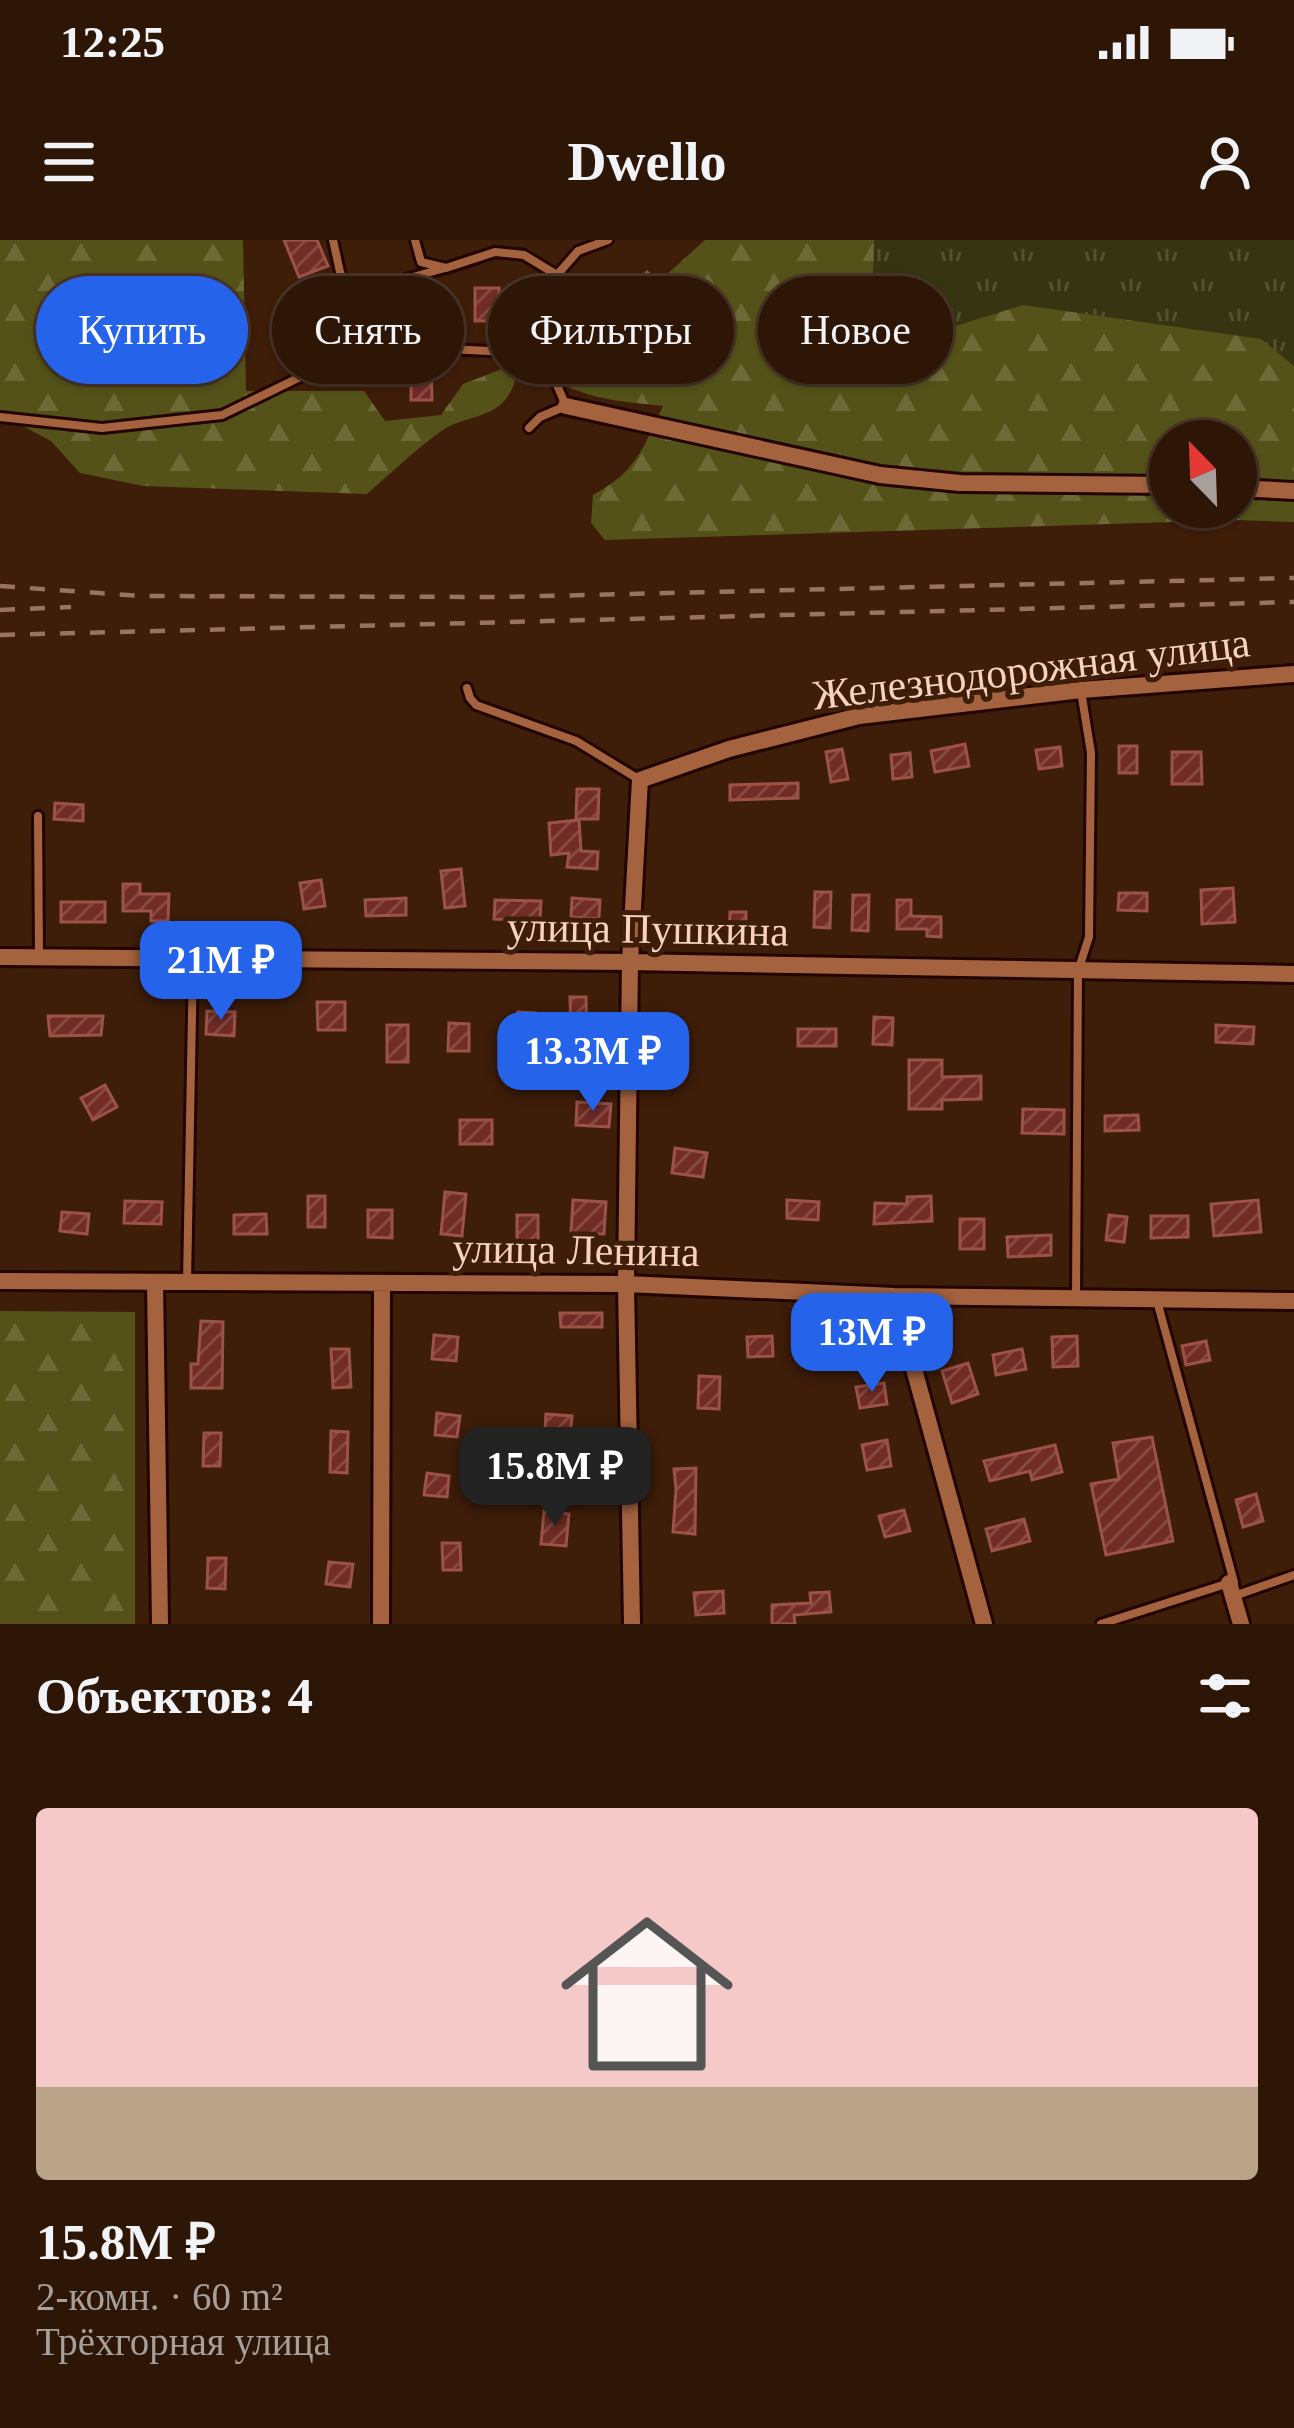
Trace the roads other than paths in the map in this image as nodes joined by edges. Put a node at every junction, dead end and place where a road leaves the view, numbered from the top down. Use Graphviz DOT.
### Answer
graph roads {
  1 [pos="333,240"];
  2 [pos="415,240"];
  3 [pos="608,240"];
  4 [pos="446,268"];
  5 [pos="557,275"];
  6 [pos="342,276"];
  7 [pos="417,276"];
  8 [pos="286,384"];
  9 [pos="557,384"];
  10 [pos="566,406"];
  11 [pos="0,417"];
  12 [pos="529,428"];
  13 [pos="1149,485"];
  14 [pos="1257,489"];
  15 [pos="1294,491"];
  16 [pos="1294,674"];
  17 [pos="467,688"];
  18 [pos="1081,690"];
  19 [pos="640,781"];
  20 [pos="38,816"];
  21 [pos="0,957"];
  22 [pos="40,958"];
  23 [pos="193,960"];
  24 [pos="630,962"];
  25 [pos="1078,971"];
  26 [pos="1294,974"];
  27 [pos="0,1281"];
  28 [pos="188,1282"];
  29 [pos="155,1283"];
  30 [pos="382,1283"];
  31 [pos="626,1284"];
  32 [pos="894,1296"];
  33 [pos="1076,1299"];
  34 [pos="1156,1299"];
  35 [pos="1294,1301"];
  36 [pos="1294,1575"];
  37 [pos="1233,1589"];
  38 [pos="160,1624"];
  39 [pos="382,1624"];
  40 [pos="632,1624"];
  41 [pos="984,1624"];
  42 [pos="1102,1624"];
  43 [pos="1241,1624"];
  1 -- 6 [label="lane"];
  2 -- 4 [label="lane"];
  3 -- 5 [label="lane"];
  4 -- 5 [label="lane"];
  4 -- 7 [label="lane"];
  8 -- 11 [label="lane"];
  9 -- 10 [label="lane"];
  10 -- 12 [label="lane"];
  10 -- 13 [label="street"];
  14 -- 15 [label="street"];
  16 -- 18 [label="street, Железнодорожная улица"];
  17 -- 19 [label="lane"];
  18 -- 19 [label="street, Железнодорожная улица"];
  18 -- 25 [label="lane"];
  19 -- 24 [label="street"];
  20 -- 22 [label="lane"];
  21 -- 22 [label="street, улица Пушкина"];
  22 -- 23 [label="street, улица Пушкина"];
  23 -- 24 [label="street, улица Пушкина"];
  23 -- 28 [label="lane"];
  24 -- 25 [label="street, улица Пушкина"];
  24 -- 31 [label="street"];
  25 -- 26 [label="street, улица Пушкина"];
  25 -- 33 [label="lane"];
  27 -- 29 [label="street, улица Ленина"];
  28 -- 29 [label="street, улица Ленина"];
  28 -- 30 [label="street, улица Ленина"];
  29 -- 38 [label="street"];
  30 -- 31 [label="street, улица Ленина"];
  30 -- 39 [label="street"];
  31 -- 32 [label="street, улица Ленина"];
  31 -- 40 [label="street"];
  32 -- 33 [label="street, улица Ленина"];
  32 -- 41 [label="street"];
  33 -- 34 [label="street, улица Ленина"];
  34 -- 35 [label="street, улица Ленина"];
  34 -- 37 [label="lane"];
  36 -- 37 [label="lane"];
  37 -- 42 [label="lane"];
  37 -- 43 [label="street"];
}
